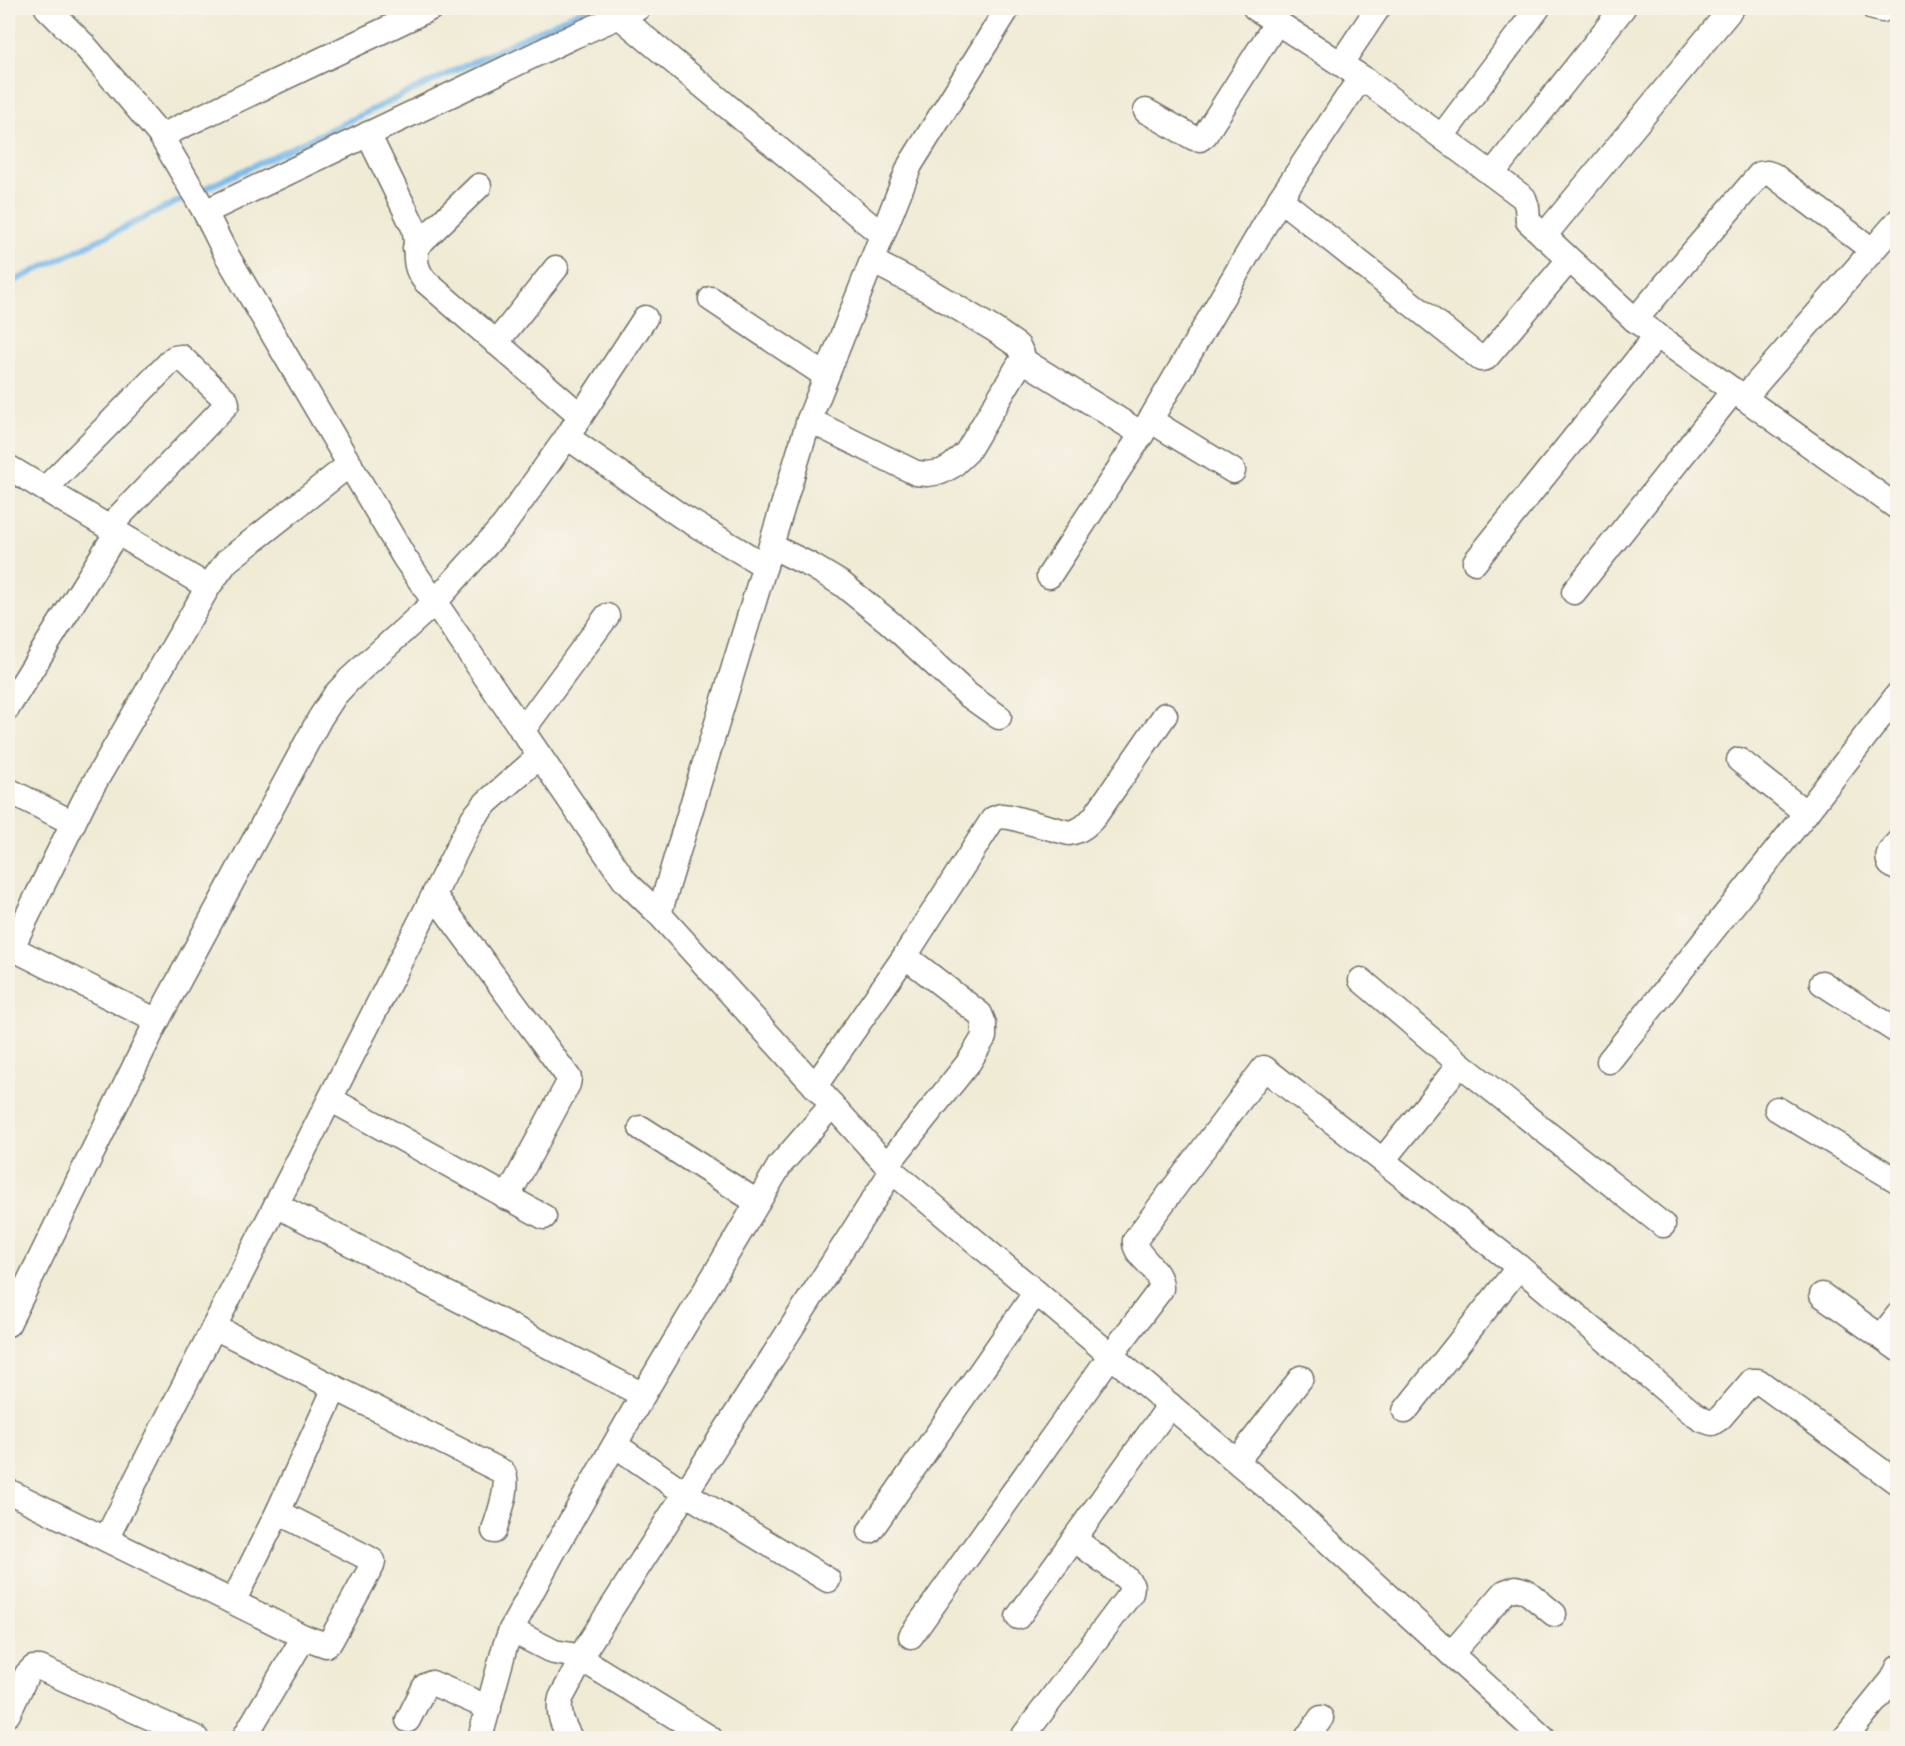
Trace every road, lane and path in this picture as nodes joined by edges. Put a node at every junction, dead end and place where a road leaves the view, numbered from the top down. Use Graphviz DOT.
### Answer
graph roads {
  1 [pos="47,8"];
  2 [pos="431,8"];
  3 [pos="1008,8"];
  4 [pos="1255,8"];
  5 [pos="1378,8"];
  6 [pos="1538,8"];
  7 [pos="1623,8"];
  8 [pos="1732,8"];
  9 [pos="1874,8"];
  10 [pos="1887,8"];
  11 [pos="629,12"];
  12 [pos="1277,22"];
  13 [pos="1341,63"];
  14 [pos="1361,77"];
  15 [pos="1146,111"];
  16 [pos="368,134"];
  17 [pos="161,136"];
  18 [pos="1442,136"];
  19 [pos="1492,174"];
  20 [pos="479,186"];
  21 [pos="1280,199"];
  22 [pos="203,208"];
  23 [pos="1898,221"];
  24 [pos="882,235"];
  25 [pos="1544,236"];
  26 [pos="415,248"];
  27 [pos="1872,250"];
  28 [pos="1569,260"];
  29 [pos="872,261"];
  30 [pos="556,268"];
  31 [pos="711,299"];
  32 [pos="645,318"];
  33 [pos="1635,320"];
  34 [pos="1657,335"];
  35 [pos="496,343"];
  36 [pos="1024,363"];
  37 [pos="826,376"];
  38 [pos="1739,394"];
  39 [pos="581,416"];
  40 [pos="809,420"];
  41 [pos="1146,427"];
  42 [pos="567,437"];
  43 [pos="350,464"];
  44 [pos="8,467"];
  45 [pos="1233,471"];
  46 [pos="45,489"];
  47 [pos="1898,508"];
  48 [pos="113,530"];
  49 [pos="768,556"];
  50 [pos="1475,562"];
  51 [pos="1049,576"];
  52 [pos="208,587"];
  53 [pos="1574,592"];
  54 [pos="435,602"];
  55 [pos="607,616"];
  56 [pos="1898,694"];
  57 [pos="8,706"];
  58 [pos="1165,715"];
  59 [pos="999,717"];
  60 [pos="522,730"];
  61 [pos="540,756"];
  62 [pos="1739,760"];
  63 [pos="8,790"];
  64 [pos="1806,813"];
  65 [pos="73,823"];
  66 [pos="1898,842"];
  67 [pos="1898,869"];
  68 [pos="434,895"];
  69 [pos="659,914"];
  70 [pos="9,950"];
  71 [pos="905,956"];
  72 [pos="1361,980"];
  73 [pos="1822,983"];
  74 [pos="157,1021"];
  75 [pos="1898,1032"];
  76 [pos="1609,1061"];
  77 [pos="1460,1064"];
  78 [pos="815,1086"];
  79 [pos="330,1099"];
  80 [pos="832,1105"];
  81 [pos="1777,1109"];
  82 [pos="641,1128"];
  83 [pos="1383,1160"];
  84 [pos="889,1168"];
  85 [pos="1898,1181"];
  86 [pos="507,1198"];
  87 [pos="758,1202"];
  88 [pos="276,1204"];
  89 [pos="544,1217"];
  90 [pos="1663,1225"];
  91 [pos="1519,1267"];
  92 [pos="1036,1292"];
  93 [pos="1822,1295"];
  94 [pos="1898,1315"];
  95 [pos="8,1324"];
  96 [pos="214,1327"];
  97 [pos="1889,1343"];
  98 [pos="1111,1355"];
  99 [pos="1301,1378"];
  100 [pos="335,1388"];
  101 [pos="643,1395"];
  102 [pos="1170,1405"];
  103 [pos="1405,1411"];
  104 [pos="615,1446"];
  105 [pos="1237,1461"];
  106 [pos="1898,1483"];
  107 [pos="8,1491"];
  108 [pos="685,1493"];
  109 [pos="278,1512"];
  110 [pos="494,1531"];
  111 [pos="870,1531"];
  112 [pos="106,1539"];
  113 [pos="1074,1539"];
  114 [pos="828,1580"];
  115 [pos="233,1602"];
  116 [pos="1554,1614"];
  117 [pos="1018,1617"];
  118 [pos="512,1630"];
  119 [pos="911,1636"];
  120 [pos="304,1637"];
  121 [pos="1451,1654"];
  122 [pos="583,1657"];
  123 [pos="1898,1668"];
  124 [pos="489,1707"];
  125 [pos="8,1714"];
  126 [pos="1321,1719"];
  127 [pos="408,1720"];
  128 [pos="701,1736"];
  129 [pos="188,1737"];
  130 [pos="244,1738"];
  131 [pos="480,1738"];
  132 [pos="570,1738"];
  133 [pos="1022,1738"];
  134 [pos="1307,1738"];
  135 [pos="1543,1738"];
  136 [pos="1845,1738"];
  1 -- 17 [label="street"];
  2 -- 17 [label="street"];
  3 -- 24 [label="street"];
  4 -- 12 [label="street"];
  5 -- 13 [label="street"];
  6 -- 18 [label="street"];
  7 -- 19 [label="street"];
  8 -- 25 [label="street"];
  9 -- 10 [label="street"];
  11 -- 16 [label="street"];
  11 -- 24 [label="street"];
  12 -- 13 [label="street"];
  12 -- 15 [label="street"];
  13 -- 14 [label="street"];
  14 -- 18 [label="street"];
  14 -- 21 [label="street"];
  16 -- 22 [label="street"];
  16 -- 26 [label="street"];
  17 -- 22 [label="street"];
  18 -- 19 [label="street"];
  19 -- 25 [label="street"];
  20 -- 26 [label="street"];
  21 -- 28 [label="street"];
  21 -- 41 [label="street"];
  22 -- 43 [label="street"];
  23 -- 27 [label="street"];
  24 -- 29 [label="street"];
  25 -- 28 [label="street"];
  26 -- 35 [label="street"];
  27 -- 33 [label="street"];
  27 -- 38 [label="street"];
  28 -- 33 [label="street"];
  29 -- 36 [label="street"];
  29 -- 37 [label="street"];
  30 -- 35 [label="street"];
  31 -- 37 [label="street"];
  32 -- 39 [label="street"];
  33 -- 34 [label="street"];
  34 -- 38 [label="street"];
  34 -- 50 [label="street"];
  35 -- 39 [label="street"];
  36 -- 40 [label="street"];
  36 -- 41 [label="street"];
  37 -- 40 [label="street"];
  38 -- 47 [label="street"];
  38 -- 53 [label="street"];
  39 -- 42 [label="street"];
  40 -- 49 [label="street"];
  41 -- 45 [label="street"];
  41 -- 51 [label="street"];
  42 -- 49 [label="street"];
  42 -- 54 [label="street"];
  43 -- 52 [label="street"];
  43 -- 54 [label="street"];
  44 -- 46 [label="street"];
  46 -- 48 [label="street"];
  46 -- 48 [label="street"];
  48 -- 52 [label="street"];
  48 -- 57 [label="street"];
  49 -- 59 [label="street"];
  49 -- 69 [label="street"];
  52 -- 65 [label="street"];
  54 -- 60 [label="street"];
  54 -- 74 [label="street"];
  55 -- 60 [label="street"];
  56 -- 64 [label="street"];
  58 -- 71 [label="street"];
  60 -- 61 [label="street"];
  61 -- 68 [label="street"];
  61 -- 69 [label="street"];
  62 -- 64 [label="street"];
  63 -- 65 [label="street"];
  64 -- 76 [label="street"];
  65 -- 70 [label="street"];
  66 -- 67 [label="street"];
  68 -- 79 [label="street"];
  68 -- 86 [label="street"];
  69 -- 78 [label="street"];
  70 -- 74 [label="street"];
  71 -- 78 [label="street"];
  71 -- 84 [label="street"];
  72 -- 77 [label="street"];
  73 -- 75 [label="street"];
  74 -- 95 [label="street"];
  77 -- 83 [label="street"];
  77 -- 90 [label="street"];
  78 -- 80 [label="street"];
  79 -- 86 [label="street"];
  79 -- 88 [label="street"];
  80 -- 84 [label="street"];
  80 -- 87 [label="street"];
  81 -- 85 [label="street"];
  82 -- 87 [label="street"];
  83 -- 91 [label="street"];
  83 -- 98 [label="street"];
  84 -- 92 [label="street"];
  84 -- 108 [label="street"];
  86 -- 89 [label="street"];
  87 -- 101 [label="street"];
  88 -- 96 [label="street"];
  88 -- 101 [label="street"];
  91 -- 103 [label="street"];
  91 -- 106 [label="street"];
  92 -- 98 [label="street"];
  92 -- 111 [label="street"];
  93 -- 97 [label="street"];
  94 -- 97 [label="street"];
  96 -- 100 [label="street"];
  96 -- 112 [label="street"];
  98 -- 102 [label="street"];
  98 -- 119 [label="street"];
  99 -- 105 [label="street"];
  100 -- 109 [label="street"];
  100 -- 110 [label="street"];
  101 -- 104 [label="street"];
  102 -- 105 [label="street"];
  102 -- 113 [label="street"];
  104 -- 108 [label="street"];
  104 -- 118 [label="street"];
  105 -- 121 [label="street"];
  107 -- 112 [label="street"];
  108 -- 114 [label="street"];
  108 -- 122 [label="street"];
  109 -- 115 [label="street"];
  109 -- 120 [label="street"];
  112 -- 115 [label="street"];
  113 -- 117 [label="street"];
  113 -- 133 [label="street"];
  115 -- 120 [label="street"];
  116 -- 121 [label="street"];
  118 -- 122 [label="street"];
  118 -- 124 [label="street"];
  120 -- 130 [label="street"];
  121 -- 135 [label="street"];
  122 -- 128 [label="street"];
  122 -- 132 [label="street"];
  123 -- 136 [label="street"];
  124 -- 127 [label="street"];
  124 -- 131 [label="street"];
  125 -- 129 [label="street"];
  126 -- 134 [label="street"];
}
